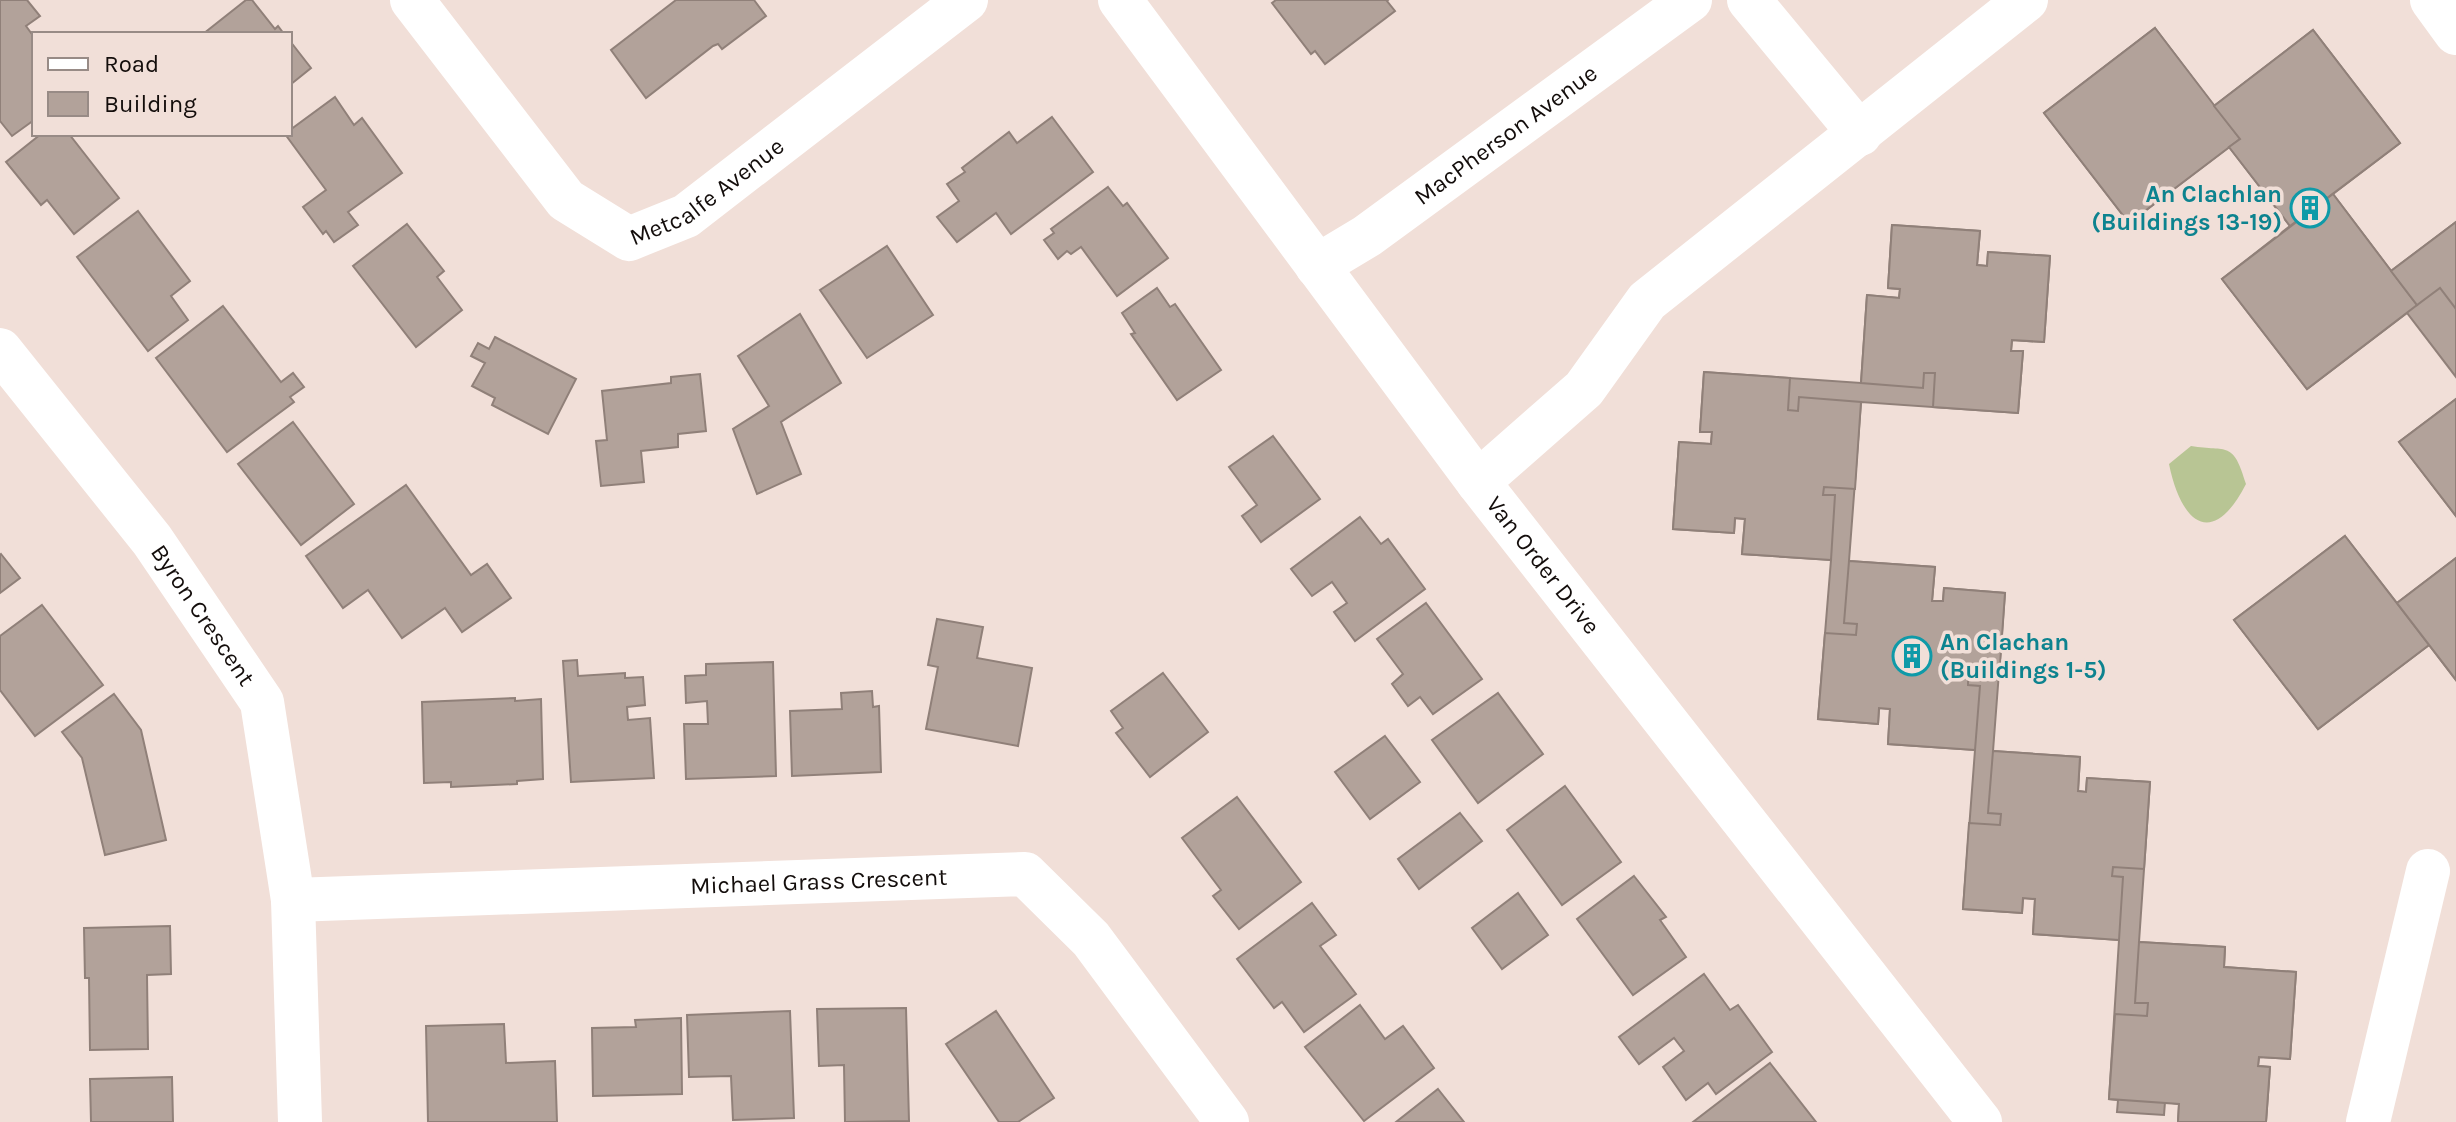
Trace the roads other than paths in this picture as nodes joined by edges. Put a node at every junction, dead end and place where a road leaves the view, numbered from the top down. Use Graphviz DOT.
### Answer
graph roads {
  1 [pos="412,0"];
  2 [pos="966,0"];
  3 [pos="1120,0"];
  4 [pos="1690,0"];
  5 [pos="1749,0"];
  6 [pos="2026,0"];
  7 [pos="2432,0"];
  8 [pos="2456,33"];
  9 [pos="1860,134"];
  10 [pos="1317,266"];
  11 [pos="0,350"];
  12 [pos="1478,482"];
  13 [pos="2428,871"];
  14 [pos="293,900"];
  15 [pos="300,1122"];
  16 [pos="1227,1122"];
  17 [pos="1980,1122"];
  18 [pos="2368,1122"];
  1 -- 2 [label="street, Metcalfe Avenue"];
  3 -- 10 [label="street, Van Order Drive"];
  4 -- 10 [label="street, MacPherson Avenue"];
  5 -- 9 [label="street"];
  6 -- 9 [label="street"];
  7 -- 8 [label="street"];
  9 -- 12 [label="street"];
  10 -- 12 [label="street, Van Order Drive"];
  11 -- 14 [label="street, Byron Crescent"];
  12 -- 17 [label="street, Van Order Drive"];
  13 -- 18 [label="street"];
  14 -- 15 [label="street, Byron Crescent"];
  14 -- 16 [label="street, Michael Grass Crescent"];
}
